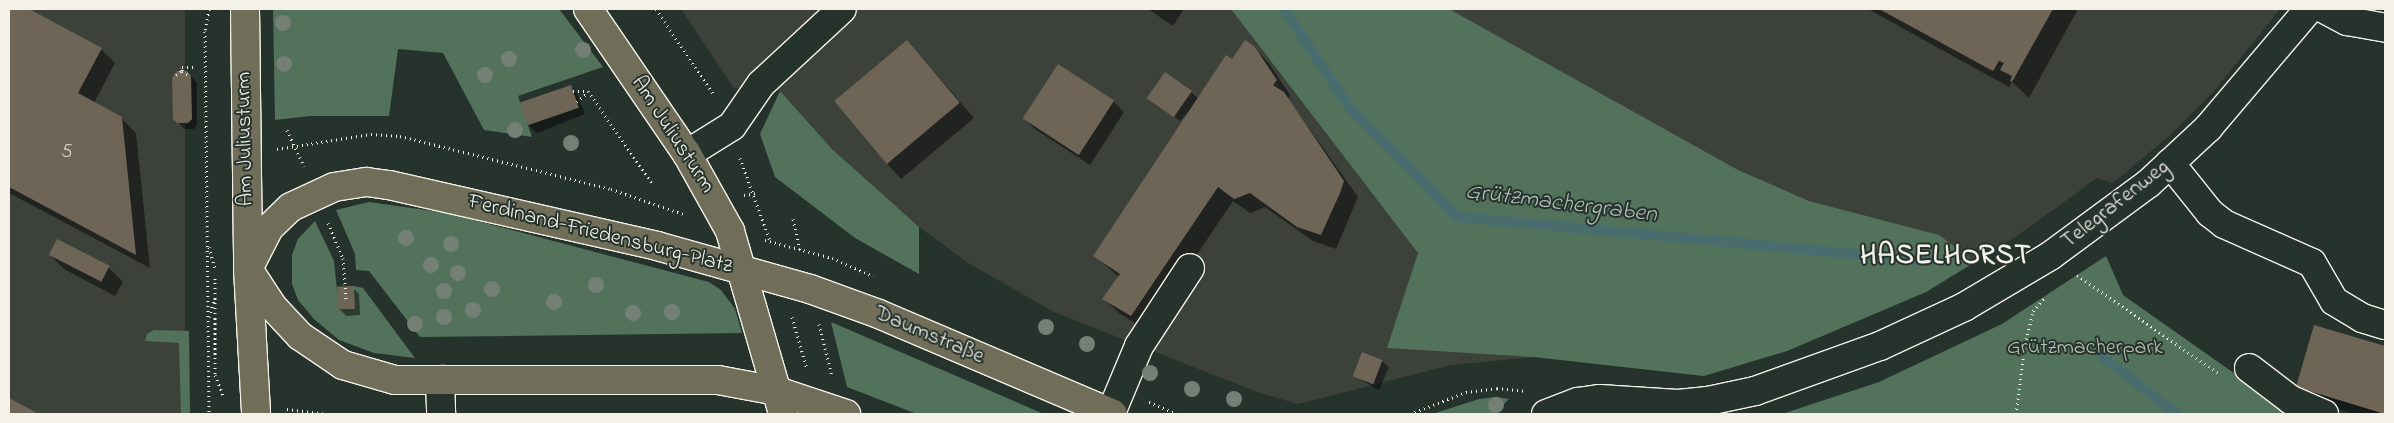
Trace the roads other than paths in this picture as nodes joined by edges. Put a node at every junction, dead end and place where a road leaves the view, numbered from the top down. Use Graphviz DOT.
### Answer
graph roads {
  1 [pos="244,9"];
  2 [pos="588,9"];
  3 [pos="842,9"];
  4 [pos="2309,9"];
  5 [pos="2324,9"];
  6 [pos="2385,28"];
  7 [pos="687,154"];
  8 [pos="2170,163"];
  9 [pos="1190,268"];
  10 [pos="248,269"];
  11 [pos="742,270"];
  12 [pos="2385,325"];
  13 [pos="2249,368"];
  14 [pos="440,380"];
  15 [pos="780,403"];
  16 [pos="1678,404"];
  17 [pos="256,414"];
  18 [pos="441,414"];
  19 [pos="846,414"];
  20 [pos="1112,414"];
  21 [pos="1546,414"];
  22 [pos="1639,414"];
  23 [pos="2324,414"];
  1 -- 10 [label="main road, Am Juliusturm"];
  2 -- 7 [label="main road, Am Juliusturm"];
  3 -- 7 [label="street"];
  4 -- 8 [label="street, Telegrafenweg"];
  5 -- 6 [label="street"];
  7 -- 11 [label="main road, Am Juliusturm"];
  8 -- 12 [label="street"];
  8 -- 16 [label="street, Telegrafenweg"];
  9 -- 20 [label="street"];
  10 -- 11 [label="main road, Ferdinand-Friedensburg-Platz"];
  10 -- 14 [label="main road"];
  10 -- 17 [label="main road, Am Juliusturm"];
  11 -- 15 [label="main road, Ferdinand-Friedensburg-Platz"];
  11 -- 20 [label="main road, Daumstraße"];
  13 -- 23 [label="street"];
  14 -- 15 [label="main road"];
  14 -- 18 [label="street"];
  15 -- 19 [label="main road"];
  16 -- 21 [label="street, Telegrafenweg"];
  16 -- 22 [label="street, Telegrafenweg"];
}
